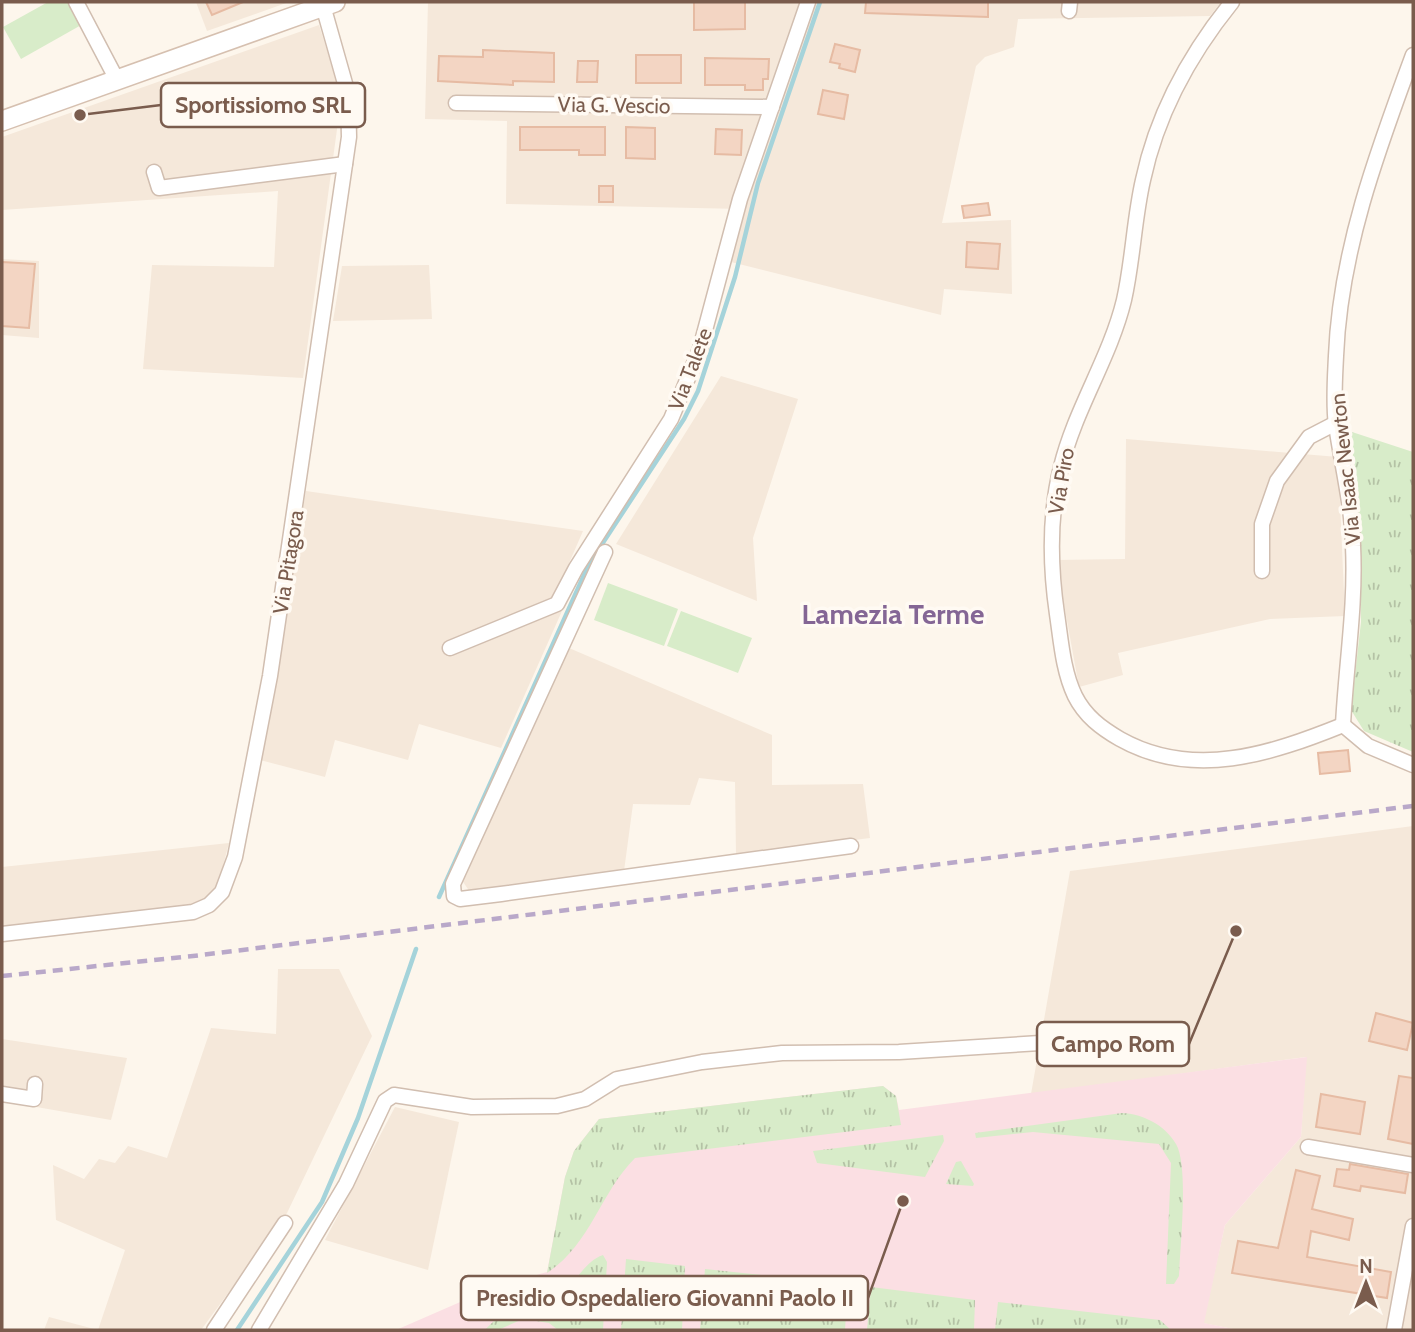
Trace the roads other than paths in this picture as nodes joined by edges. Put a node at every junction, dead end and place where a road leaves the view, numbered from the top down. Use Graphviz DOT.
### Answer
graph roads {
  1 [pos="76,2"];
  2 [pos="808,2"];
  3 [pos="1232,2"];
  4 [pos="327,3"];
  5 [pos="1413,55"];
  6 [pos="117,80"];
  7 [pos="456,103"];
  8 [pos="772,107"];
  9 [pos="2,121"];
  10 [pos="345,164"];
  11 [pos="154,172"];
  12 [pos="1336,423"];
  13 [pos="605,552"];
  14 [pos="1262,571"];
  15 [pos="557,604"];
  16 [pos="577,612"];
  17 [pos="450,648"];
  18 [pos="1343,725"];
  19 [pos="1413,765"];
  20 [pos="851,846"];
  21 [pos="2,934"];
  22 [pos="1040,1043"];
  23 [pos="35,1084"];
  24 [pos="2,1094"];
  25 [pos="1308,1147"];
  26 [pos="1413,1165"];
  27 [pos="285,1223"];
  28 [pos="1413,1226"];
  29 [pos="214,1330"];
  30 [pos="260,1330"];
  31 [pos="1394,1330"];
  1 -- 6 [label="street"];
  2 -- 8 [label="street, Via Talete"];
  3 -- 18 [label="street, Via Piro"];
  4 -- 6 [label="main road"];
  4 -- 10 [label="street, Via Pitagora"];
  5 -- 12 [label="street, Via Isaac Newton"];
  6 -- 9 [label="main road"];
  7 -- 8 [label="street, Via G. Vescio"];
  8 -- 15 [label="street, Via Talete"];
  10 -- 11 [label="street"];
  10 -- 21 [label="street, Via Pitagora"];
  12 -- 14 [label="street"];
  12 -- 18 [label="street, Via Isaac Newton"];
  13 -- 16 [label="street"];
  15 -- 16 [label="street"];
  15 -- 17 [label="street"];
  16 -- 20 [label="street"];
  18 -- 19 [label="street"];
  22 -- 30 [label="street"];
  23 -- 24 [label="street"];
  25 -- 26 [label="street"];
  27 -- 29 [label="street"];
  28 -- 31 [label="street"];
}
